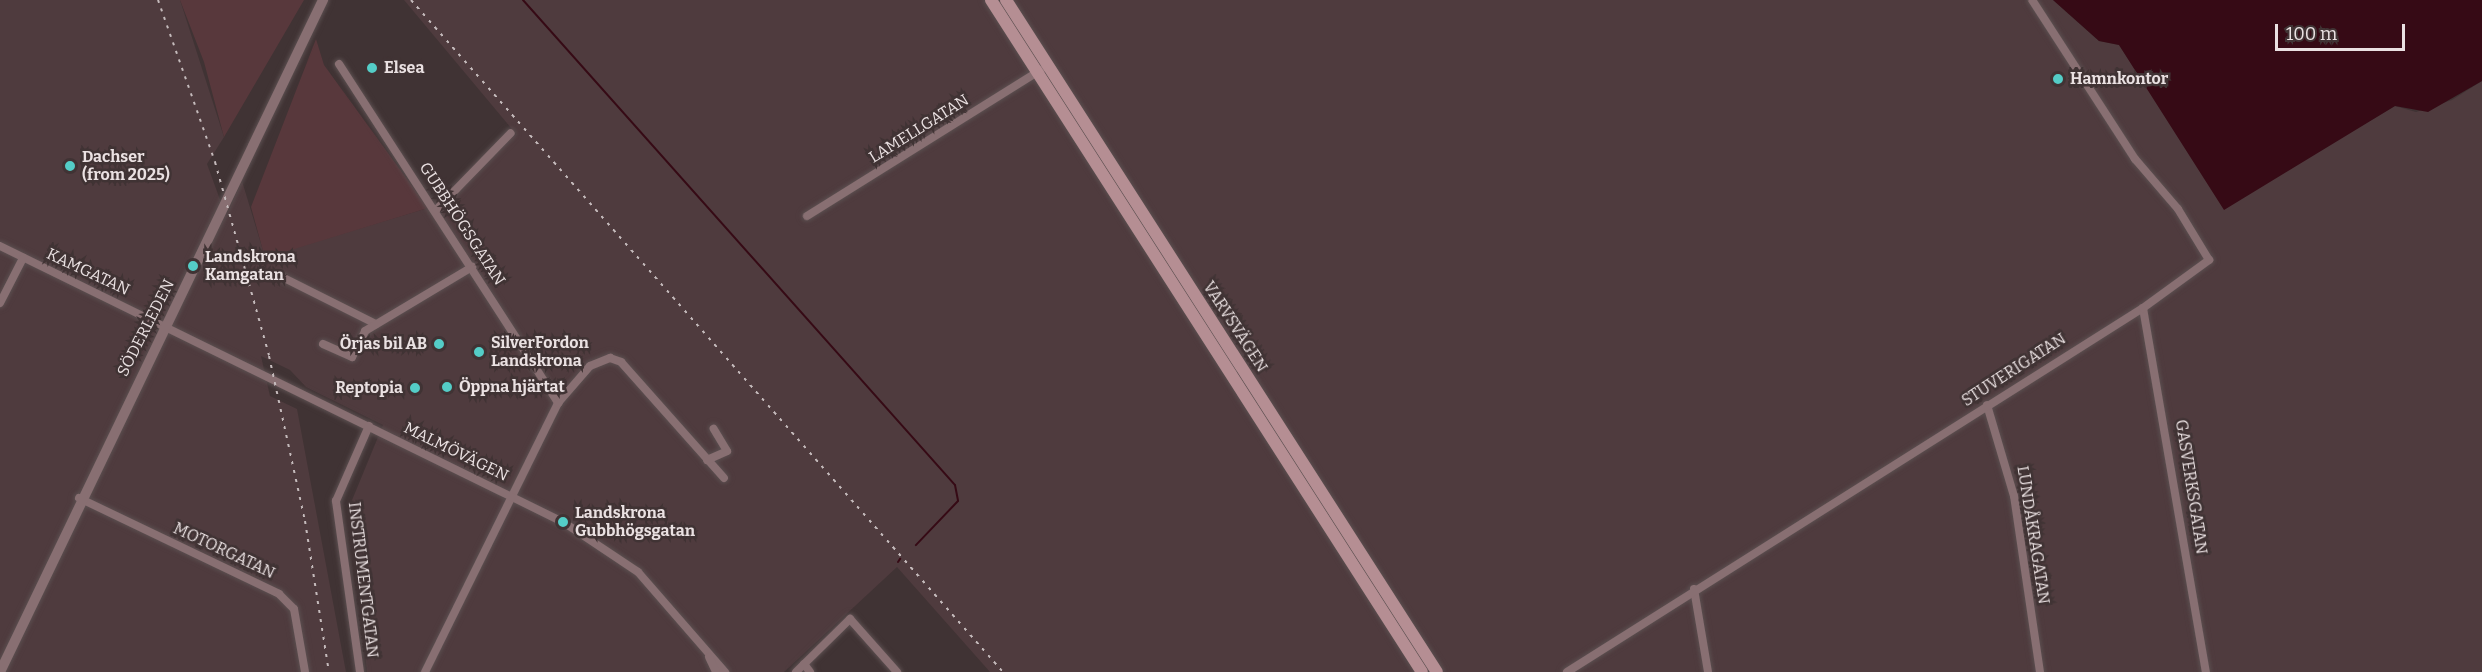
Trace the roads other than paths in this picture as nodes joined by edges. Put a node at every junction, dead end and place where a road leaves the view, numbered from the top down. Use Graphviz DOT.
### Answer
graph roads {
  1 [pos="323,0"];
  2 [pos="992,0"];
  3 [pos="1006,0"];
  4 [pos="2032,0"];
  5 [pos="339,64"];
  6 [pos="1042,70"];
  7 [pos="511,133"];
  8 [pos="436,210"];
  9 [pos="807,216"];
  10 [pos="0,246"];
  11 [pos="23,258"];
  12 [pos="472,267"];
  13 [pos="282,277"];
  14 [pos="0,303"];
  15 [pos="2143,308"];
  16 [pos="164,324"];
  17 [pos="376,324"];
  18 [pos="323,344"];
  19 [pos="558,403"];
  20 [pos="1987,405"];
  21 [pos="369,426"];
  22 [pos="714,429"];
  23 [pos="707,459"];
  24 [pos="724,478"];
  25 [pos="511,496"];
  26 [pos="79,498"];
  27 [pos="1695,589"];
  28 [pos="705,648"];
  29 [pos="804,664"];
  30 [pos="0,672"];
  31 [pos="305,672"];
  32 [pos="360,672"];
  33 [pos="425,672"];
  34 [pos="716,672"];
  35 [pos="725,672"];
  36 [pos="796,672"];
  37 [pos="810,672"];
  38 [pos="897,672"];
  39 [pos="1422,672"];
  40 [pos="1437,672"];
  41 [pos="1567,672"];
  42 [pos="1708,672"];
  43 [pos="2040,672"];
  44 [pos="2206,672"];
  1 -- 16 [label="street, SÖDERLEDEN"];
  2 -- 6 [label="main road, VARVSVÄGEN"];
  3 -- 6 [label="main road, VARVSVÄGEN"];
  4 -- 15 [label="street, STUVERIGATAN"];
  5 -- 8 [label="street, GUBBHÖGSGATAN"];
  6 -- 9 [label="street, LAMELLGATAN"];
  6 -- 39 [label="main road, VARVSVÄGEN"];
  6 -- 40 [label="main road, VARVSVÄGEN"];
  7 -- 8 [label="street"];
  8 -- 12 [label="street, GUBBHÖGSGATAN"];
  10 -- 11 [label="street, KAMGATAN"];
  11 -- 14 [label="street"];
  11 -- 16 [label="street, KAMGATAN"];
  12 -- 17 [label="street"];
  12 -- 19 [label="street, GUBBHÖGSGATAN"];
  13 -- 17 [label="street"];
  15 -- 20 [label="street, STUVERIGATAN"];
  15 -- 44 [label="street, GASVERKSGATAN"];
  16 -- 21 [label="street, MALMÖVÄGEN"];
  16 -- 26 [label="street, SÖDERLEDEN"];
  17 -- 18 [label="street"];
  19 -- 23 [label="street"];
  19 -- 25 [label="street"];
  20 -- 27 [label="street, STUVERIGATAN"];
  20 -- 43 [label="street, LUNDÅKRAGATAN"];
  21 -- 25 [label="street, MALMÖVÄGEN"];
  21 -- 32 [label="street, INSTRUMENTGATAN"];
  22 -- 23 [label="street"];
  23 -- 24 [label="street"];
  25 -- 28 [label="street, MALMÖVÄGEN"];
  25 -- 33 [label="street"];
  26 -- 30 [label="street, SÖDERLEDEN"];
  26 -- 31 [label="street, MOTORGATAN"];
  27 -- 41 [label="street, STUVERIGATAN"];
  27 -- 42 [label="street"];
  28 -- 34 [label="street, MALMÖVÄGEN"];
  28 -- 35 [label="street, MALMÖVÄGEN"];
  29 -- 36 [label="street"];
  29 -- 37 [label="street"];
  29 -- 38 [label="street"];
}
